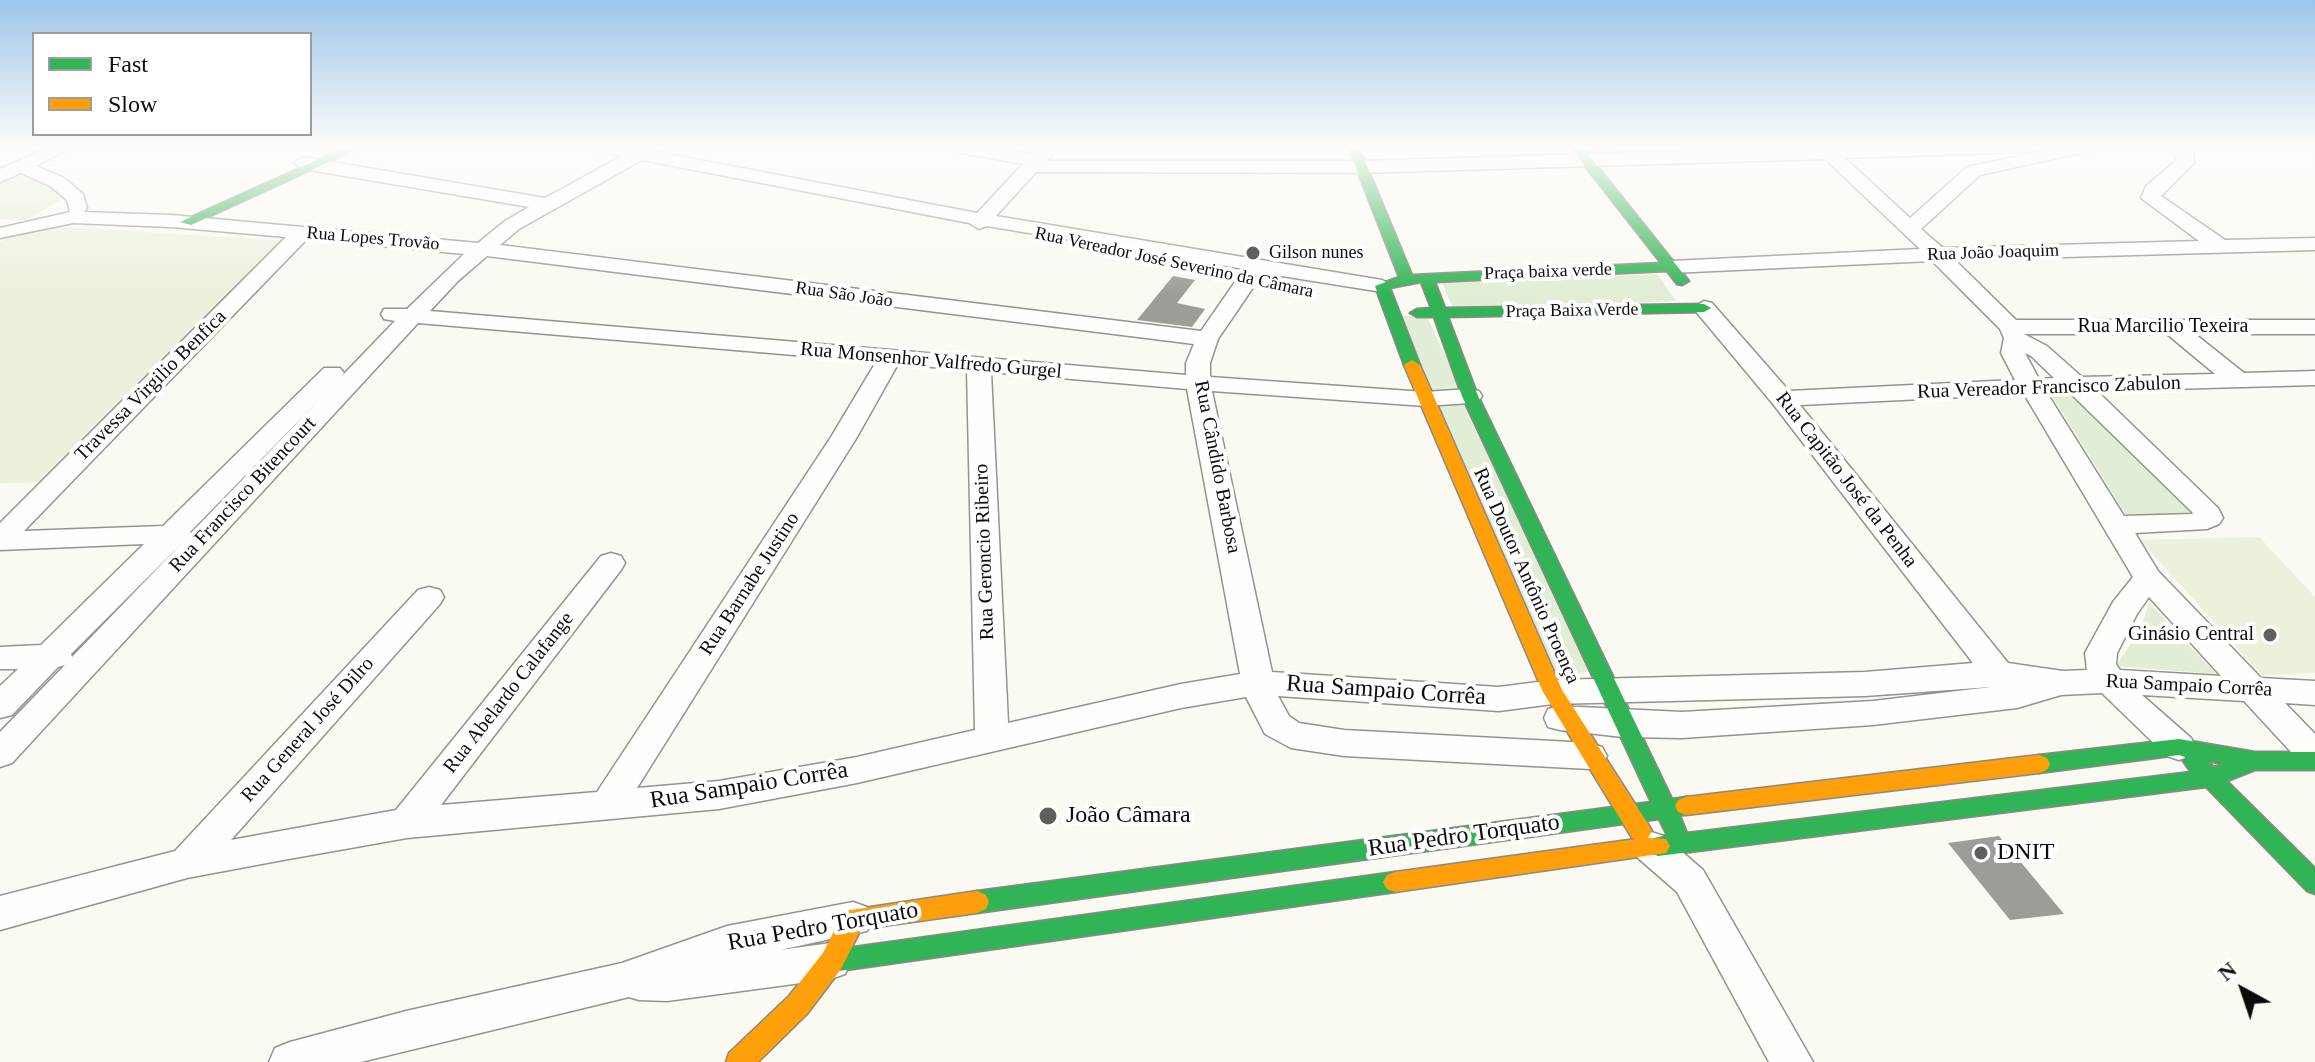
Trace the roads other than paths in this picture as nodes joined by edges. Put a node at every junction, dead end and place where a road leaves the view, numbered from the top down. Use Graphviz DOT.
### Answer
graph roads {
  1 [pos="74,197"];
  2 [pos="236,197"];
  3 [pos="500,197"];
  4 [pos="558,197"];
  5 [pos="861,197"];
  6 [pos="997,197"];
  7 [pos="1375,197"];
  8 [pos="1615,197"];
  9 [pos="1875,197"];
  10 [pos="1945,197"];
  11 [pos="2151,197"];
  12 [pos="544,204"];
  13 [pos="77,208"];
  14 [pos="122,217"];
  15 [pos="975,219"];
  16 [pos="179,222"];
  17 [pos="8,229"];
  18 [pos="1909,229"];
  19 [pos="302,233"];
  20 [pos="2315,244"];
  21 [pos="480,246"];
  22 [pos="2223,248"];
  23 [pos="1938,255"];
  24 [pos="1671,267"];
  25 [pos="1253,273"];
  26 [pos="1417,278"];
  27 [pos="1382,286"];
  28 [pos="1389,308"];
  29 [pos="1704,308"];
  30 [pos="1439,314"];
  31 [pos="402,315"];
  32 [pos="2315,327"];
  33 [pos="2174,328"];
  34 [pos="2013,332"];
  35 [pos="1207,339"];
  36 [pos="890,358"];
  37 [pos="979,366"];
  38 [pos="2315,378"];
  39 [pos="2239,381"];
  40 [pos="1198,383"];
  41 [pos="2030,386"];
  42 [pos="2077,386"];
  43 [pos="1470,396"];
  44 [pos="1425,399"];
  45 [pos="1782,399"];
  46 [pos="2117,525"];
  47 [pos="206,533"];
  48 [pos="171,535"];
  49 [pos="0,540"];
  50 [pos="611,563"];
  51 [pos="2148,578"];
  52 [pos="429,597"];
  53 [pos="51,656"];
  54 [pos="94,656"];
  55 [pos="0,658"];
  56 [pos="2108,681"];
  57 [pos="1258,683"];
  58 [pos="2008,684"];
  59 [pos="2255,690"];
  60 [pos="1608,691"];
  61 [pos="2315,693"];
  62 [pos="0,706"];
  63 [pos="1560,706"];
  64 [pos="1623,724"];
  65 [pos="992,738"];
  66 [pos="2179,747"];
  67 [pos="0,754"];
  68 [pos="1590,756"];
  69 [pos="2315,758"];
  70 [pos="2255,761"];
  71 [pos="2008,769"];
  72 [pos="2211,778"];
  73 [pos="1850,788"];
  74 [pos="2033,800"];
  75 [pos="606,807"];
  76 [pos="1665,810"];
  77 [pos="1627,813"];
  78 [pos="1872,819"];
  79 [pos="407,823"];
  80 [pos="1667,845"];
  81 [pos="187,863"];
  82 [pos="2315,884"];
  83 [pos="0,913"];
  84 [pos="853,919"];
  85 [pos="832,961"];
  86 [pos="622,981"];
  87 [pos="306,1057"];
  88 [pos="739,1062"];
  89 [pos="1792,1062"];
  1 -- 13 [label="street"];
  2 -- 16 [label="main road"];
  3 -- 12 [label="street"];
  4 -- 12 [label="street, Rua Francisco Bitencourt"];
  5 -- 15 [label="street, Rua Vereador José Severino da Câmara"];
  6 -- 15 [label="street"];
  7 -- 26 [label="main road"];
  8 -- 24 [label="main road, Rua Capitão José da Penha"];
  9 -- 18 [label="street"];
  10 -- 18 [label="street"];
  11 -- 22 [label="street"];
  12 -- 21 [label="street, Rua Francisco Bitencourt"];
  13 -- 14 [label="street"];
  13 -- 17 [label="street"];
  14 -- 16 [label="street, Rua Lopes Trovão"];
  14 -- 17 [label="street"];
  15 -- 25 [label="street, Rua Vereador José Severino da Câmara"];
  16 -- 19 [label="street, Rua Lopes Trovão"];
  18 -- 23 [label="street"];
  19 -- 21 [label="street, Rua Lopes Trovão"];
  19 -- 49 [label="street, Travessa Virgilio Benfica"];
  20 -- 22 [label="street, Rua João Joaquim"];
  21 -- 31 [label="street, Rua Francisco Bitencourt"];
  21 -- 35 [label="street, Rua São João"];
  22 -- 23 [label="street, Rua João Joaquim"];
  23 -- 24 [label="street, Rua João Joaquim"];
  23 -- 34 [label="street"];
  24 -- 26 [label="main road, Praça baixa verde"];
  24 -- 29 [label="main road, Rua Capitão José da Penha"];
  25 -- 27 [label="street, Rua Vereador José Severino da Câmara"];
  25 -- 28 [label="street, Rua Vereador José Severino da Câmara"];
  25 -- 35 [label="street, Rua Cândido Barbosa"];
  26 -- 27 [label="main road"];
  26 -- 30 [label="main road"];
  27 -- 28 [label="main road"];
  28 -- 30 [label="main road, Praça Baixa Verde"];
  28 -- 44 [label="main road, Rua Doutor Antônio Proença"];
  29 -- 30 [label="main road, Praça Baixa Verde"];
  29 -- 45 [label="street, Rua Capitão José da Penha"];
  30 -- 43 [label="main road, Rua Doutor Antônio Proença"];
  31 -- 36 [label="street, Rua Monsenhor Valfredo Gurgel"];
  31 -- 47 [label="street, Rua Francisco Bitencourt"];
  31 -- 48 [label="street, Rua Francisco Bitencourt"];
  32 -- 33 [label="street, Rua Marcilio Texeira"];
  33 -- 34 [label="street, Rua Marcilio Texeira"];
  33 -- 39 [label="street"];
  34 -- 41 [label="street"];
  34 -- 42 [label="street"];
  35 -- 40 [label="street, Rua Cândido Barbosa"];
  36 -- 37 [label="street, Rua Monsenhor Valfredo Gurgel"];
  36 -- 75 [label="street, Rua Barnabe Justino"];
  37 -- 40 [label="street, Rua Monsenhor Valfredo Gurgel"];
  37 -- 65 [label="street, Rua Geroncio Ribeiro"];
  38 -- 39 [label="street, Rua Vereador Francisco Zabulon"];
  39 -- 42 [label="street, Rua Vereador Francisco Zabulon"];
  40 -- 44 [label="street, Rua Monsenhor Valfredo Gurgel"];
  40 -- 57 [label="street, Rua Cândido Barbosa"];
  41 -- 42 [label="street, Rua Vereador Francisco Zabulon"];
  41 -- 45 [label="street, Rua Vereador Francisco Zabulon"];
  41 -- 46 [label="street"];
  42 -- 46 [label="street"];
  43 -- 44 [label="street, Rua Monsenhor Valfredo Gurgel"];
  43 -- 60 [label="main road, Rua Doutor Antônio Proença"];
  44 -- 63 [label="main road, Rua Doutor Antônio Proença"];
  45 -- 58 [label="street, Rua Capitão José da Penha"];
  46 -- 51 [label="street"];
  47 -- 48 [label="street"];
  47 -- 54 [label="street, Rua Francisco Bitencourt"];
  48 -- 49 [label="street"];
  48 -- 53 [label="street, Rua Francisco Bitencourt"];
  50 -- 79 [label="street, Rua Abelardo Calafange"];
  51 -- 56 [label="street"];
  51 -- 59 [label="street"];
  52 -- 81 [label="street, Rua General José Dilro"];
  53 -- 54 [label="street"];
  53 -- 55 [label="street"];
  53 -- 62 [label="street, Rua Francisco Bitencourt"];
  54 -- 67 [label="street, Rua Francisco Bitencourt"];
  56 -- 58 [label="street, Rua Sampaio Corrêa"];
  56 -- 59 [label="street, Rua Sampaio Corrêa"];
  56 -- 66 [label="street"];
  57 -- 63 [label="street, Rua Sampaio Corrêa"];
  57 -- 65 [label="street, Rua Sampaio Corrêa"];
  57 -- 68 [label="street, Rua Cândido Barbosa"];
  58 -- 60 [label="street, Rua Sampaio Corrêa"];
  58 -- 64 [label="street, Rua Sampaio Corrêa"];
  59 -- 61 [label="street, Rua Sampaio Corrêa"];
  59 -- 69 [label="street"];
  60 -- 63 [label="street, Rua Sampaio Corrêa"];
  60 -- 64 [label="main road, Rua Doutor Antônio Proença"];
  63 -- 64 [label="street, Rua Sampaio Corrêa"];
  63 -- 68 [label="main road, Rua Doutor Antônio Proença"];
  64 -- 76 [label="main road, Rua Doutor Antônio Proença"];
  65 -- 75 [label="street, Rua Sampaio Corrêa"];
  66 -- 70 [label="main road, Rua Pedro Torquato"];
  66 -- 71 [label="main road, Rua Pedro Torquato"];
  66 -- 72 [label="main road"];
  68 -- 77 [label="main road, Rua Doutor Antônio Proença"];
  69 -- 70 [label="main road, Rua Pedro Torquato"];
  70 -- 72 [label="main road, Rua Pedro Torquato"];
  71 -- 73 [label="main road, Rua Pedro Torquato"];
  71 -- 74 [label="main road"];
  72 -- 74 [label="main road, Rua Pedro Torquato"];
  72 -- 82 [label="main road"];
  73 -- 76 [label="main road, Rua Pedro Torquato"];
  73 -- 78 [label="main road"];
  74 -- 78 [label="main road, Rua Pedro Torquato"];
  75 -- 79 [label="street, Rua Sampaio Corrêa"];
  76 -- 77 [label="main road, Rua Pedro Torquato"];
  76 -- 80 [label="main road, Rua Doutor Antônio Proença"];
  77 -- 80 [label="main road, Rua Doutor Antônio Proença"];
  77 -- 84 [label="main road, Rua Pedro Torquato"];
  78 -- 80 [label="main road, Rua Pedro Torquato"];
  79 -- 81 [label="street, Rua Sampaio Corrêa"];
  80 -- 85 [label="main road, Rua Pedro Torquato"];
  80 -- 89 [label="street"];
  81 -- 83 [label="street, Rua Sampaio Corrêa"];
  84 -- 85 [label="main road"];
  84 -- 86 [label="street, Rua Pedro Torquato"];
  85 -- 86 [label="street, Rua Pedro Torquato"];
  85 -- 88 [label="main road"];
  86 -- 87 [label="street, Rua Pedro Torquato"];
}
